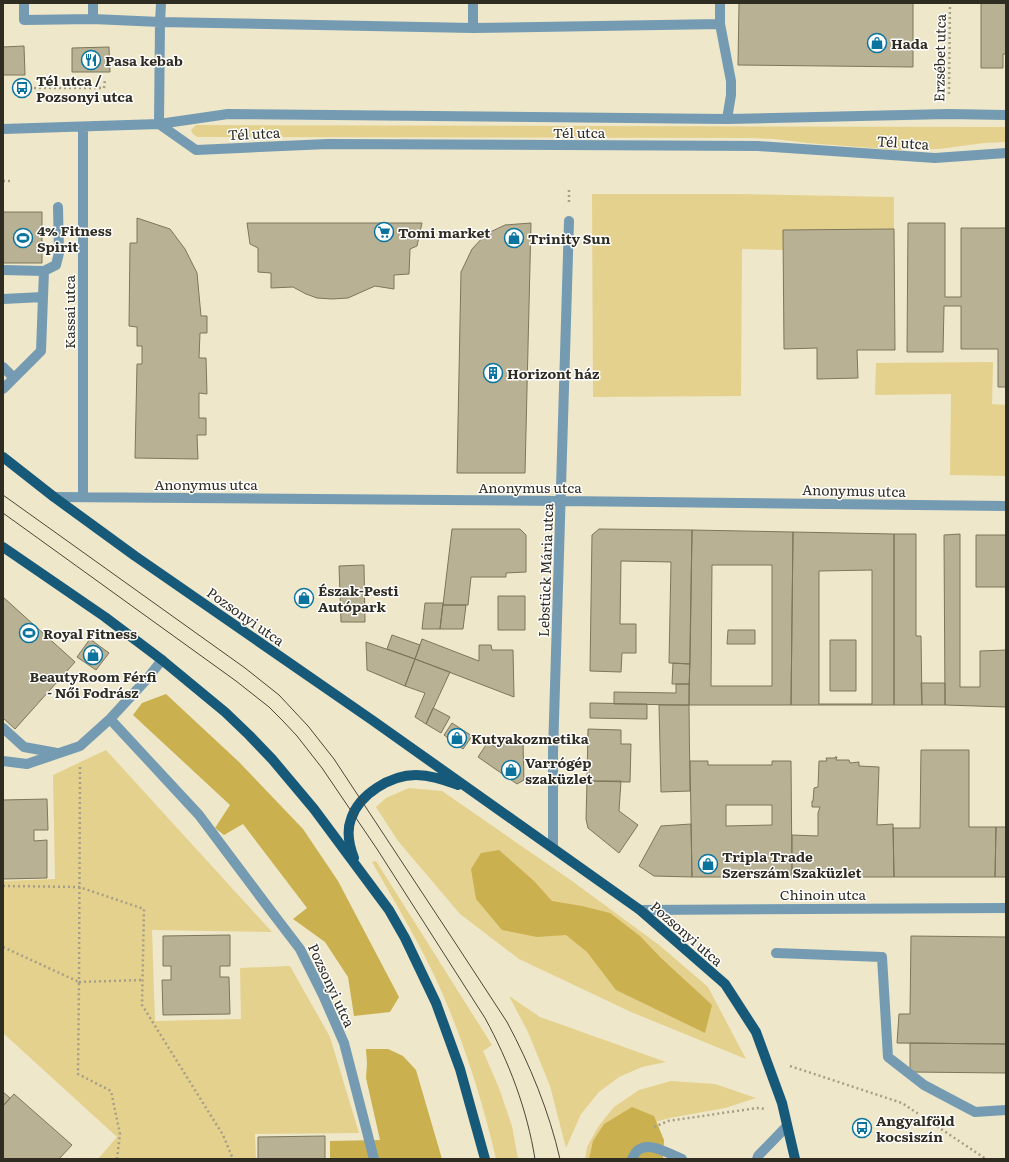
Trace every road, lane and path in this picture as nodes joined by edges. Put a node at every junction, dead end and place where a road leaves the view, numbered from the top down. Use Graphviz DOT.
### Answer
graph roads {
  1 [pos="24,3"];
  2 [pos="93,3"];
  3 [pos="161,3"];
  4 [pos="473,3"];
  5 [pos="720,3"];
  6 [pos="950,3"];
  7 [pos="93,20"];
  8 [pos="160,22"];
  9 [pos="720,24"];
  10 [pos="473,28"];
  11 [pos="105,79"];
  12 [pos="22,80"];
  13 [pos="948,114"];
  14 [pos="1006,115"];
  15 [pos="728,119"];
  16 [pos="159,124"];
  17 [pos="83,127"];
  18 [pos="3,129"];
  19 [pos="1006,153"];
  20 [pos="3,181"];
  21 [pos="12,181"];
  22 [pos="58,207"];
  23 [pos="569,221"];
  24 [pos="3,270"];
  25 [pos="44,271"];
  26 [pos="43,297"];
  27 [pos="3,299"];
  28 [pos="3,367"];
  29 [pos="14,378"];
  30 [pos="3,389"];
  31 [pos="3,457"];
  32 [pos="83,497"];
  33 [pos="54,498"];
  34 [pos="562,501"];
  35 [pos="1006,506"];
  36 [pos="3,547"];
  37 [pos="162,660"];
  38 [pos="110,719"];
  39 [pos="3,728"];
  40 [pos="80,746"];
  41 [pos="57,753"];
  42 [pos="3,761"];
  43 [pos="476,793"];
  44 [pos="553,848"];
  45 [pos="360,872"];
  46 [pos="3,886"];
  47 [pos="79,887"];
  48 [pos="1006,908"];
  49 [pos="640,910"];
  50 [pos="3,947"];
  51 [pos="776,953"];
  52 [pos="141,980"];
  53 [pos="79,982"];
  54 [pos="790,1066"];
  55 [pos="1006,1110"];
  56 [pos="784,1112"];
  57 [pos="787,1126"];
  58 [pos="649,1130"];
  59 [pos="754,1158"];
  60 [pos="117,1159"];
  61 [pos="233,1159"];
  62 [pos="374,1159"];
  63 [pos="485,1159"];
  64 [pos="632,1159"];
  65 [pos="682,1159"];
  66 [pos="795,1159"];
  67 [pos="986,1159"];
  1 -- 7 [label="street"];
  2 -- 7 [label="street"];
  3 -- 8 [label="street"];
  4 -- 10 [label="street"];
  5 -- 9 [label="street"];
  6 -- 13 [label="path, Erzsébet utca"];
  7 -- 8 [label="street"];
  8 -- 10 [label="street"];
  8 -- 16 [label="street"];
  9 -- 10 [label="street"];
  9 -- 15 [label="street"];
  11 -- 12 [label="path"];
  13 -- 14 [label="street, Tél utca"];
  13 -- 15 [label="street, Tél utca"];
  15 -- 16 [label="street, Tél utca"];
  16 -- 17 [label="street, Tél utca"];
  16 -- 19 [label="street, Tél utca"];
  17 -- 18 [label="street, Tél utca"];
  17 -- 32 [label="street, Kassai utca"];
  20 -- 21 [label="path"];
  22 -- 25 [label="street"];
  23 -- 34 [label="street, Lebstück Mária utca"];
  24 -- 25 [label="street"];
  25 -- 26 [label="street"];
  26 -- 27 [label="street"];
  26 -- 29 [label="street"];
  28 -- 29 [label="street"];
  29 -- 30 [label="street"];
  31 -- 33 [label="main road, Pozsonyi utca"];
  32 -- 33 [label="street, Anonymus utca"];
  32 -- 34 [label="street, Anonymus utca"];
  33 -- 43 [label="main road, Pozsonyi utca"];
  34 -- 35 [label="street, Anonymus utca"];
  34 -- 44 [label="street, Lebstück Mária utca"];
  36 -- 37 [label="main road, Pozsonyi utca"];
  37 -- 38 [label="street"];
  37 -- 45 [label="main road, Pozsonyi utca"];
  38 -- 40 [label="street"];
  38 -- 62 [label="street, Pozsonyi utca"];
  39 -- 41 [label="street"];
  40 -- 41 [label="street"];
  40 -- 47 [label="path"];
  41 -- 42 [label="street"];
  43 -- 44 [label="main road, Pozsonyi utca"];
  43 -- 45 [label="main road, Pozsonyi utca"];
  44 -- 49 [label="main road, Pozsonyi utca"];
  45 -- 63 [label="main road, Pozsonyi utca"];
  46 -- 47 [label="path"];
  47 -- 52 [label="path"];
  47 -- 53 [label="path"];
  48 -- 49 [label="street, Chinoin utca"];
  49 -- 56 [label="main road, Pozsonyi utca"];
  50 -- 53 [label="path"];
  51 -- 55 [label="street"];
  52 -- 53 [label="path"];
  52 -- 61 [label="path"];
  53 -- 60 [label="path"];
  54 -- 67 [label="path"];
  56 -- 57 [label="main road, Pozsonyi utca"];
  56 -- 58 [label="path"];
  57 -- 59 [label="street"];
  57 -- 66 [label="main road, Pozsonyi utca"];
  64 -- 65 [label="street"];
}
